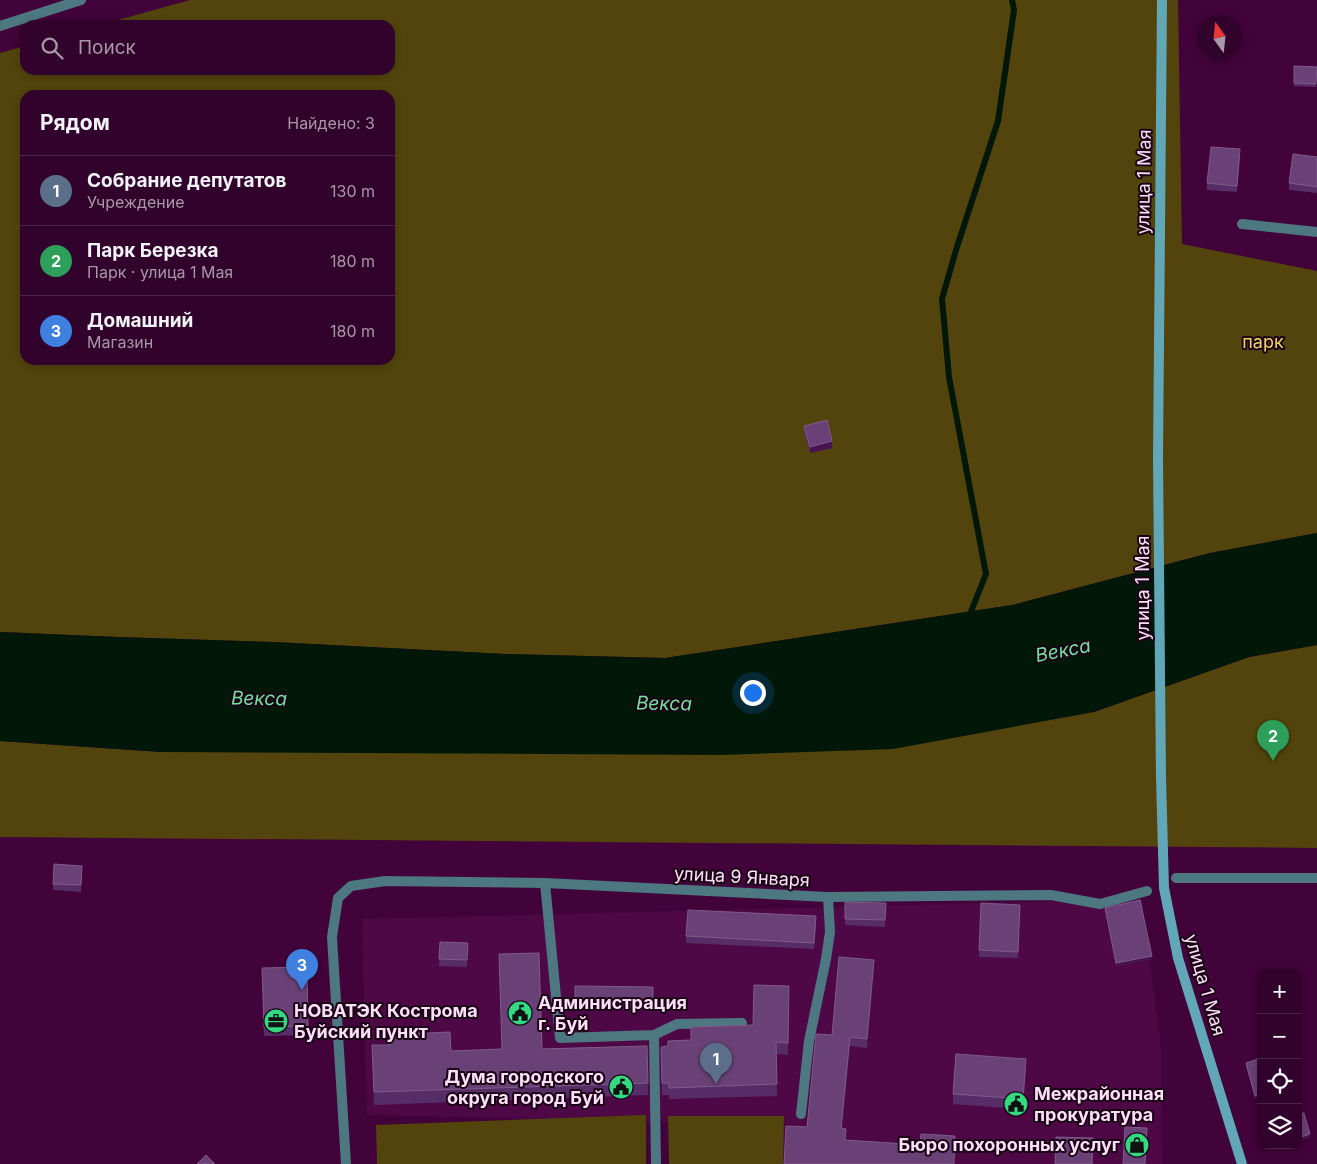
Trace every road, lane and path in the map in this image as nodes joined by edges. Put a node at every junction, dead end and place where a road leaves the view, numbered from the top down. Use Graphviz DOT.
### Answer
graph roads {
  1 [pos="81,0"];
  2 [pos="1162,0"];
  3 [pos="0,26"];
  4 [pos="1242,224"];
  5 [pos="1317,232"];
  6 [pos="1176,878"];
  7 [pos="1317,878"];
  8 [pos="544,883"];
  9 [pos="1147,891"];
  10 [pos="828,897"];
  11 [pos="742,1023"];
  12 [pos="654,1035"];
  13 [pos="801,1114"];
  14 [pos="346,1164"];
  15 [pos="656,1164"];
  16 [pos="1242,1164"];
  1 -- 3 [label="street"];
  2 -- 16 [label="main road, улица 1 Мая"];
  4 -- 5 [label="street"];
  6 -- 7 [label="street"];
  8 -- 10 [label="street, улица 9 Января"];
  8 -- 12 [label="street"];
  8 -- 14 [label="street, улица 9 Января"];
  9 -- 10 [label="street, улица 9 Января"];
  10 -- 13 [label="street"];
  11 -- 12 [label="street"];
  12 -- 15 [label="street"];
}
